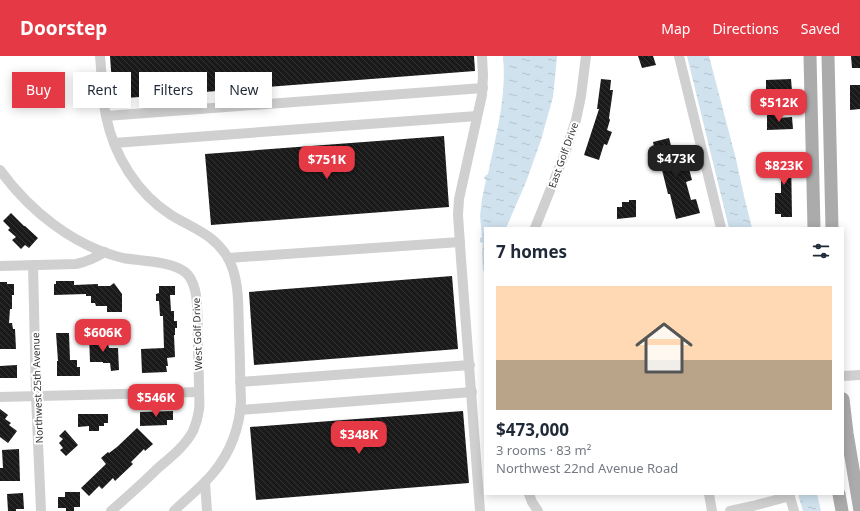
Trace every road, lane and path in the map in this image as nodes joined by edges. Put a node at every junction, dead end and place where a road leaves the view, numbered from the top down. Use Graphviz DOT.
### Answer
graph roads {
  1 [pos="100,56"];
  2 [pos="482,56"];
  3 [pos="586,56"];
  4 [pos="679,56"];
  5 [pos="810,56"];
  6 [pos="828,56"];
  7 [pos="483,88"];
  8 [pos="106,116"];
  9 [pos="478,116"];
  10 [pos="114,143"];
  11 [pos="0,170"];
  12 [pos="535,227"];
  13 [pos="719,227"];
  14 [pos="814,227"];
  15 [pos="832,227"];
  16 [pos="460,242"];
  17 [pos="105,252"];
  18 [pos="228,258"];
  19 [pos="33,265"];
  20 [pos="0,266"];
  21 [pos="470,365"];
  22 [pos="860,375"];
  23 [pos="844,376"];
  24 [pos="240,382"];
  25 [pos="199,392"];
  26 [pos="472,392"];
  27 [pos="36,396"];
  28 [pos="0,397"];
  29 [pos="844,407"];
  30 [pos="240,410"];
  31 [pos="205,482"];
  32 [pos="529,495"];
  33 [pos="709,495"];
  34 [pos="790,495"];
  35 [pos="839,495"];
  36 [pos="480,506"];
  37 [pos="41,511"];
  38 [pos="111,511"];
  39 [pos="174,511"];
  40 [pos="207,511"];
  41 [pos="489,511"];
  42 [pos="538,511"];
  43 [pos="712,511"];
  44 [pos="730,511"];
  45 [pos="794,511"];
  46 [pos="842,511"];
  47 [pos="860,511"];
  1 -- 8 [label="street"];
  2 -- 7 [label="street"];
  3 -- 12 [label="street, East Golf Drive"];
  4 -- 13 [label="street"];
  5 -- 14 [label="main road"];
  6 -- 15 [label="main road"];
  7 -- 8 [label="street"];
  7 -- 9 [label="street"];
  8 -- 10 [label="street"];
  9 -- 10 [label="street"];
  9 -- 16 [label="street"];
  10 -- 18 [label="street"];
  11 -- 17 [label="street, West Golf Drive"];
  16 -- 18 [label="street"];
  16 -- 21 [label="street"];
  17 -- 19 [label="street"];
  17 -- 25 [label="street, West Golf Drive"];
  18 -- 24 [label="street"];
  19 -- 20 [label="street"];
  19 -- 27 [label="street, Northwest 25th Avenue"];
  21 -- 24 [label="street"];
  21 -- 26 [label="street"];
  22 -- 23 [label="street"];
  24 -- 30 [label="street"];
  25 -- 27 [label="street"];
  25 -- 38 [label="street, West Golf Drive"];
  26 -- 30 [label="street"];
  26 -- 36 [label="street"];
  27 -- 28 [label="street"];
  27 -- 37 [label="street, Northwest 25th Avenue"];
  29 -- 47 [label="main road"];
  30 -- 31 [label="street"];
  31 -- 39 [label="street"];
  31 -- 40 [label="street"];
  32 -- 42 [label="street"];
  33 -- 43 [label="street"];
  34 -- 44 [label="street"];
  34 -- 45 [label="street"];
  35 -- 46 [label="main road"];
  36 -- 41 [label="street"];
}
